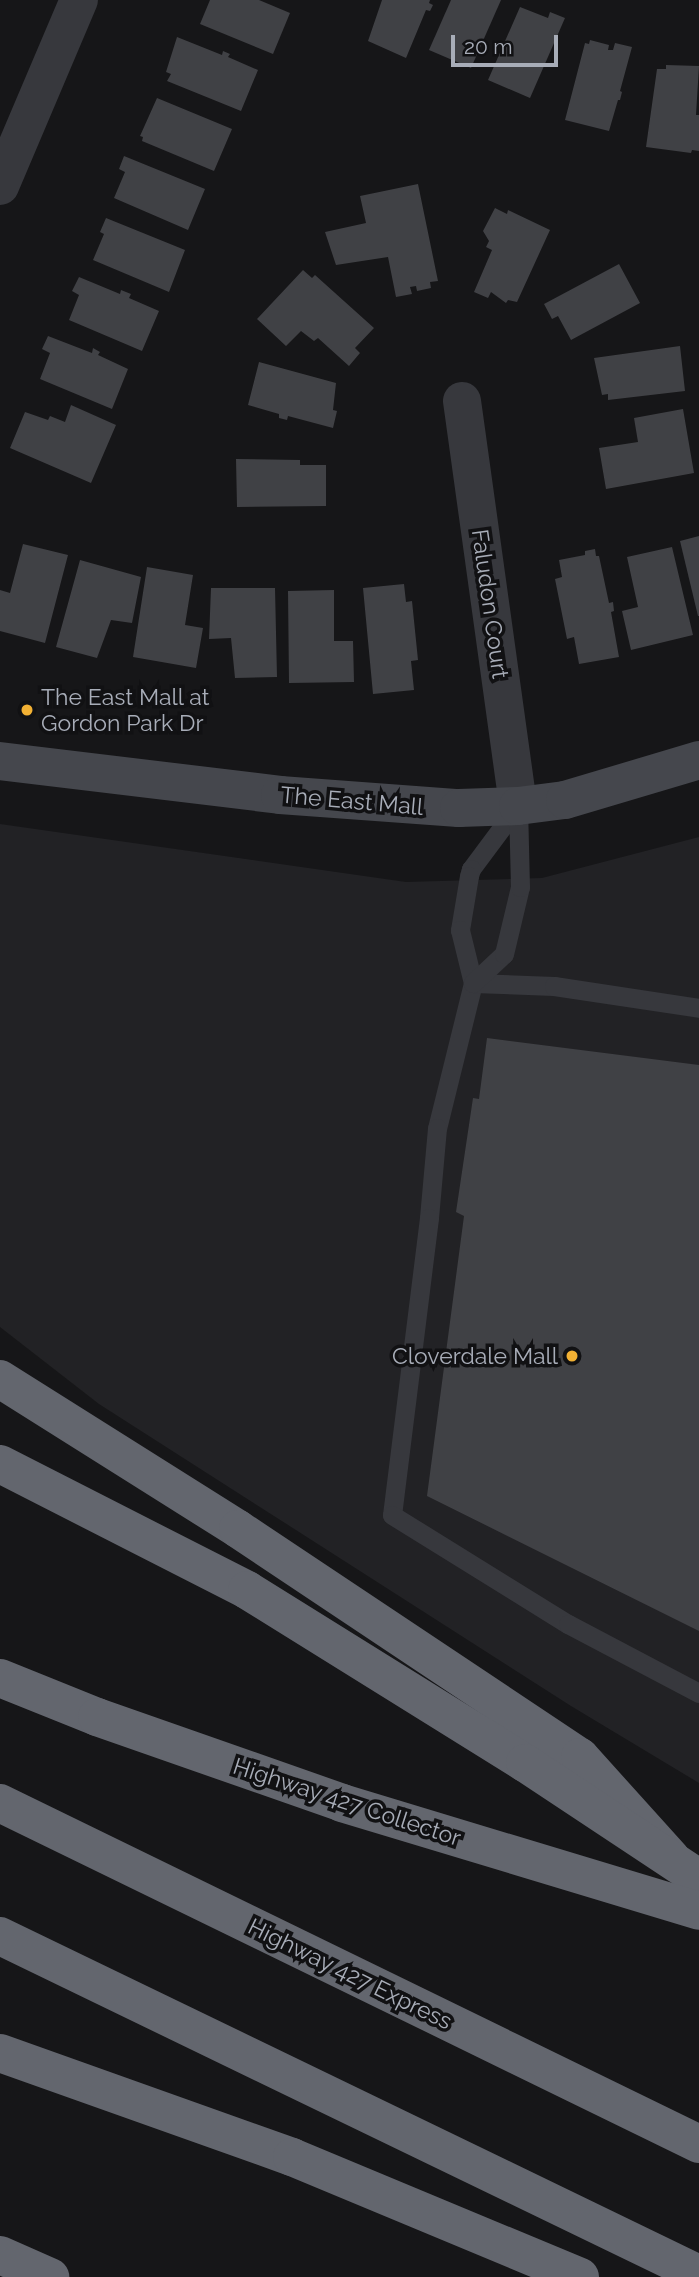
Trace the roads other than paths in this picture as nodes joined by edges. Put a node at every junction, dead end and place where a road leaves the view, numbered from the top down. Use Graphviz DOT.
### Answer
graph roads {
  1 [pos="79,0"];
  2 [pos="0,186"];
  3 [pos="462,401"];
  4 [pos="699,760"];
  5 [pos="0,761"];
  6 [pos="518,806"];
  7 [pos="473,983"];
  8 [pos="699,1008"];
  9 [pos="0,1379"];
  10 [pos="0,1464"];
  11 [pos="0,1678"];
  12 [pos="699,1693"];
  13 [pos="0,1804"];
  14 [pos="685,1868"];
  15 [pos="699,1911"];
  16 [pos="0,1936"];
  17 [pos="0,2053"];
  18 [pos="699,2144"];
  19 [pos="0,2255"];
  20 [pos="699,2274"];
  21 [pos="50,2277"];
  22 [pos="580,2277"];
  1 -- 2 [label="street"];
  3 -- 6 [label="street, Faludon Court"];
  4 -- 6 [label="main road, The East Mall"];
  5 -- 6 [label="main road, The East Mall"];
  6 -- 7 [label="lane"];
  6 -- 7 [label="lane"];
  7 -- 8 [label="lane"];
  7 -- 12 [label="lane"];
  9 -- 14 [label="highway"];
  10 -- 14 [label="highway"];
  11 -- 15 [label="highway, Highway 427 Collector"];
  13 -- 18 [label="highway, Highway 427 Express"];
  16 -- 20 [label="highway"];
  17 -- 22 [label="highway"];
  19 -- 21 [label="highway"];
}
